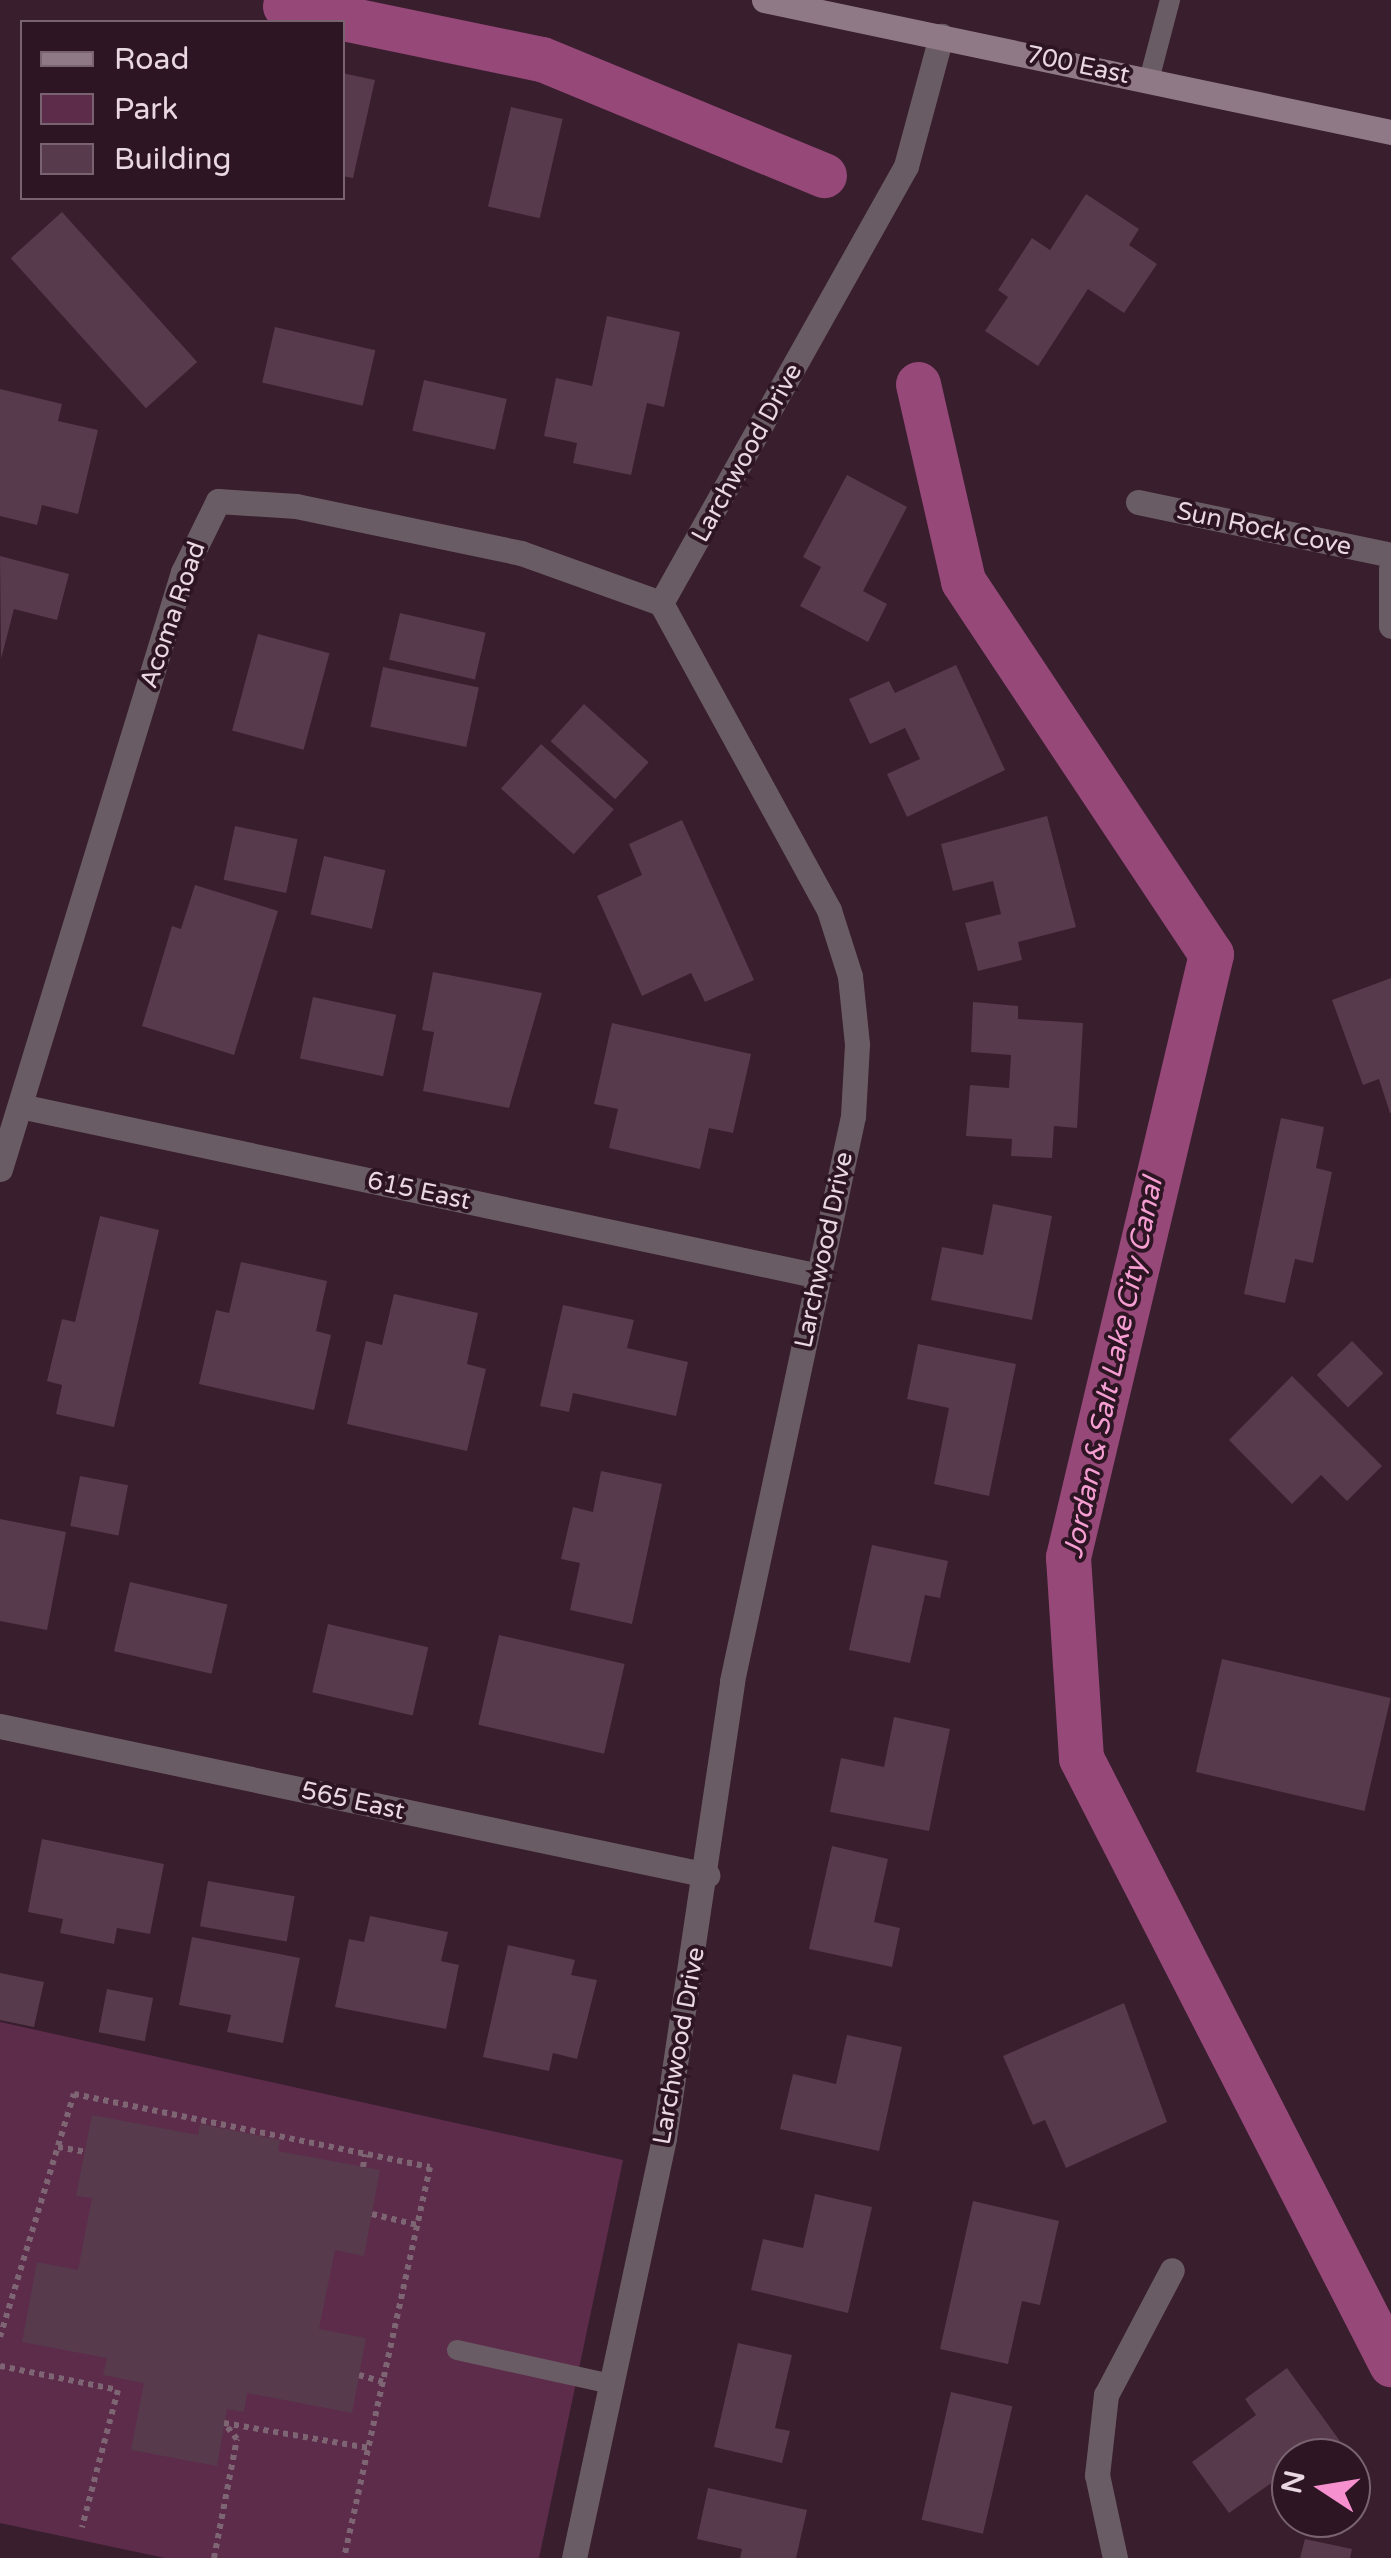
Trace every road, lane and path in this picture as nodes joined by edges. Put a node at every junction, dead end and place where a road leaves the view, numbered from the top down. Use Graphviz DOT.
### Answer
graph roads {
  1 [pos="764,0"];
  2 [pos="1170,0"];
  3 [pos="941,36"];
  4 [pos="1149,80"];
  5 [pos="1391,132"];
  6 [pos="1138,502"];
  7 [pos="1391,555"];
  8 [pos="1391,568"];
  9 [pos="662,603"];
  10 [pos="1391,626"];
  11 [pos="20,1106"];
  12 [pos="0,1169"];
  13 [pos="818,1276"];
  14 [pos="0,1726"];
  15 [pos="707,1875"];
  16 [pos="58,2147"];
  17 [pos="85,2152"];
  18 [pos="364,2154"];
  19 [pos="363,2167"];
  20 [pos="372,2214"];
  21 [pos="418,2224"];
  22 [pos="1172,2270"];
  23 [pos="0,2337"];
  24 [pos="456,2350"];
  25 [pos="0,2366"];
  26 [pos="359,2375"];
  27 [pos="383,2382"];
  28 [pos="612,2384"];
  29 [pos="369,2448"];
  30 [pos="82,2528"];
  31 [pos="214,2558"];
  32 [pos="344,2558"];
  33 [pos="574,2558"];
  34 [pos="1115,2558"];
  1 -- 3 [label="street, 700 East"];
  2 -- 4 [label="lane"];
  3 -- 4 [label="street, 700 East"];
  3 -- 9 [label="street, Larchwood Drive"];
  4 -- 5 [label="street, 700 East"];
  6 -- 7 [label="street, Sun Rock Cove"];
  8 -- 10 [label="street"];
  9 -- 11 [label="street, Acoma Road"];
  9 -- 13 [label="street, Larchwood Drive"];
  11 -- 12 [label="street, Acoma Road"];
  11 -- 13 [label="street, 615 East"];
  13 -- 15 [label="street, Larchwood Drive"];
  14 -- 15 [label="street, 565 East"];
  15 -- 28 [label="street, Larchwood Drive"];
  16 -- 17 [label="path"];
  16 -- 18 [label="path"];
  16 -- 23 [label="path"];
  18 -- 19 [label="path"];
  18 -- 21 [label="path"];
  20 -- 21 [label="path"];
  21 -- 27 [label="path"];
  22 -- 34 [label="street"];
  24 -- 28 [label="lane"];
  25 -- 30 [label="path"];
  26 -- 27 [label="path"];
  27 -- 29 [label="path"];
  28 -- 33 [label="street, Larchwood Drive"];
  29 -- 31 [label="path"];
  29 -- 32 [label="path"];
}
